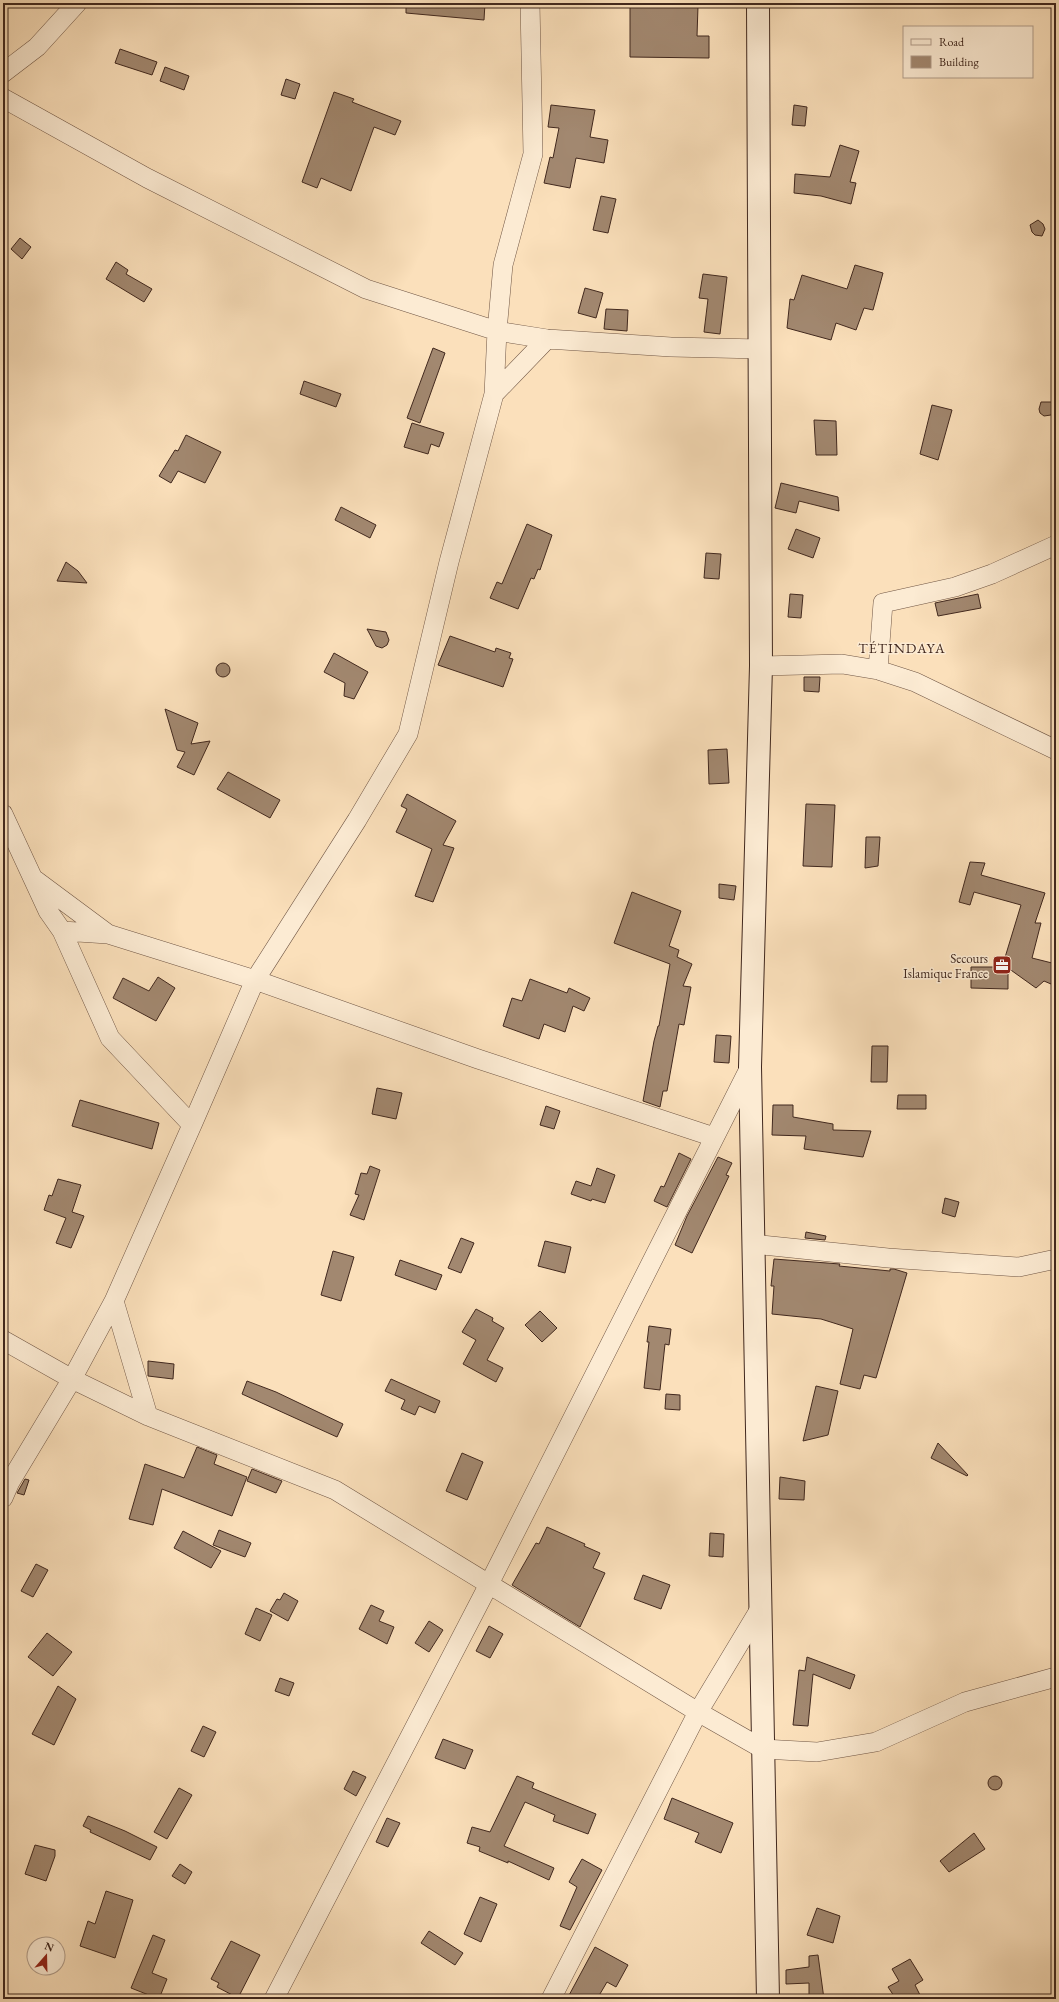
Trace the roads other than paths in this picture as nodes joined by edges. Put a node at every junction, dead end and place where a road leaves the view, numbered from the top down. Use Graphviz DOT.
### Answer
graph roads {
  1 [pos="77,3"];
  2 [pos="530,3"];
  3 [pos="758,3"];
  4 [pos="3,73"];
  5 [pos="3,98"];
  6 [pos="497,331"];
  7 [pos="547,339"];
  8 [pos="760,349"];
  9 [pos="494,394"];
  10 [pos="1056,545"];
  11 [pos="761,666"];
  12 [pos="878,670"];
  13 [pos="1056,750"];
  14 [pos="3,814"];
  15 [pos="33,878"];
  16 [pos="62,931"];
  17 [pos="108,934"];
  18 [pos="255,980"];
  19 [pos="750,1067"];
  20 [pos="192,1125"];
  21 [pos="714,1137"];
  22 [pos="753,1244"];
  23 [pos="1056,1260"];
  24 [pos="114,1301"];
  25 [pos="3,1340"];
  26 [pos="72,1379"];
  27 [pos="148,1416"];
  28 [pos="3,1498"];
  29 [pos="490,1584"];
  30 [pos="760,1609"];
  31 [pos="1056,1677"];
  32 [pos="698,1712"];
  33 [pos="763,1749"];
  34 [pos="274,1999"];
  35 [pos="551,1999"];
  36 [pos="768,1999"];
  1 -- 4 [label="street"];
  2 -- 6 [label="street"];
  3 -- 8 [label="main road"];
  5 -- 6 [label="street"];
  6 -- 7 [label="street"];
  6 -- 9 [label="street"];
  7 -- 8 [label="street"];
  7 -- 9 [label="street"];
  8 -- 11 [label="main road"];
  9 -- 18 [label="street"];
  10 -- 12 [label="street"];
  11 -- 12 [label="street"];
  11 -- 19 [label="main road"];
  12 -- 13 [label="street"];
  14 -- 15 [label="street"];
  15 -- 16 [label="street"];
  15 -- 17 [label="street"];
  16 -- 17 [label="street"];
  16 -- 20 [label="street"];
  17 -- 18 [label="street"];
  18 -- 20 [label="street"];
  18 -- 21 [label="street"];
  19 -- 21 [label="street"];
  19 -- 22 [label="main road"];
  20 -- 24 [label="street"];
  21 -- 29 [label="street"];
  22 -- 23 [label="street"];
  22 -- 30 [label="main road"];
  24 -- 26 [label="street"];
  24 -- 27 [label="street"];
  25 -- 26 [label="street"];
  26 -- 27 [label="street"];
  26 -- 28 [label="street"];
  27 -- 29 [label="street"];
  29 -- 32 [label="street"];
  29 -- 34 [label="street"];
  30 -- 32 [label="street"];
  30 -- 33 [label="main road"];
  31 -- 33 [label="street"];
  32 -- 33 [label="street"];
  32 -- 35 [label="street"];
  33 -- 36 [label="main road"];
}
